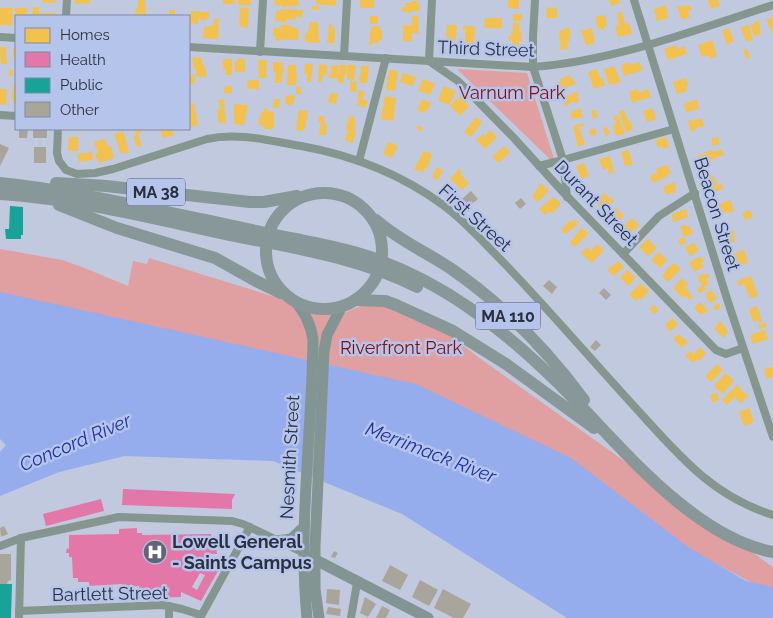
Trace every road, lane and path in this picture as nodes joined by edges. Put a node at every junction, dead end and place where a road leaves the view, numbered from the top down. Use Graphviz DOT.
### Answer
graph roads {
  1 [pos="66,0"];
  2 [pos="263,0"];
  3 [pos="347,0"];
  4 [pos="432,0"];
  5 [pos="535,0"];
  6 [pos="634,0"];
  7 [pos="773,5"];
  8 [pos="66,15"];
  9 [pos="0,37"];
  10 [pos="15,38"];
  11 [pos="648,44"];
  12 [pos="190,47"];
  13 [pos="260,52"];
  14 [pos="344,56"];
  15 [pos="386,58"];
  16 [pos="429,62"];
  17 [pos="533,67"];
  18 [pos="0,115"];
  19 [pos="15,116"];
  20 [pos="674,129"];
  21 [pos="58,130"];
  22 [pos="563,160"];
  23 [pos="359,162"];
  24 [pos="539,166"];
  25 [pos="0,187"];
  26 [pos="695,193"];
  27 [pos="309,194"];
  28 [pos="568,196"];
  29 [pos="33,197"];
  30 [pos="369,214"];
  31 [pos="622,254"];
  32 [pos="291,299"];
  33 [pos="356,300"];
  34 [pos="342,306"];
  35 [pos="743,348"];
  36 [pos="318,349"];
  37 [pos="773,437"];
  38 [pos="620,448"];
  39 [pos="310,503"];
  40 [pos="773,515"];
  41 [pos="304,527"];
  42 [pos="250,528"];
  43 [pos="21,538"];
  44 [pos="277,541"];
  45 [pos="0,546"];
  46 [pos="773,552"];
  47 [pos="304,554"];
  48 [pos="315,560"];
  49 [pos="338,572"];
  50 [pos="357,583"];
  51 [pos="315,588"];
  52 [pos="169,606"];
  53 [pos="74,614"];
  54 [pos="19,615"];
  55 [pos="200,616"];
  56 [pos="169,618"];
  57 [pos="307,618"];
  58 [pos="319,618"];
  59 [pos="351,618"];
  60 [pos="428,618"];
  1 -- 8 [label="street"];
  2 -- 13 [label="street"];
  3 -- 14 [label="street"];
  4 -- 16 [label="street"];
  5 -- 17 [label="street"];
  6 -- 11 [label="street, Beacon Street"];
  7 -- 11 [label="street, Third Street"];
  9 -- 10 [label="street"];
  11 -- 17 [label="street, Third Street"];
  11 -- 20 [label="street, Beacon Street"];
  12 -- 13 [label="street, Third Street"];
  13 -- 14 [label="street, Third Street"];
  14 -- 15 [label="street, Third Street"];
  15 -- 16 [label="street, Third Street"];
  15 -- 23 [label="street"];
  16 -- 17 [label="street, Third Street"];
  16 -- 24 [label="street, Durant Street"];
  17 -- 22 [label="street"];
  18 -- 19 [label="street"];
  20 -- 22 [label="street"];
  20 -- 26 [label="street, Beacon Street"];
  21 -- 23 [label="street, First Street"];
  22 -- 24 [label="street"];
  22 -- 28 [label="street"];
  23 -- 40 [label="street, First Street"];
  24 -- 28 [label="street, Durant Street"];
  25 -- 27 [label="main road, MA 38"];
  25 -- 29 [label="main road, MA 38"];
  25 -- 38 [label="main road"];
  26 -- 31 [label="street"];
  26 -- 35 [label="street, Beacon Street"];
  27 -- 30 [label="main road, MA 110"];
  27 -- 32 [label="main road, MA 110"];
  28 -- 31 [label="street, Durant Street"];
  29 -- 32 [label="main road, MA 38"];
  29 -- 38 [label="main road"];
  30 -- 33 [label="main road"];
  30 -- 38 [label="main road, MA 110"];
  31 -- 35 [label="street, Durant Street"];
  32 -- 34 [label="main road"];
  32 -- 36 [label="main road, Nesmith Street"];
  33 -- 34 [label="main road, MA 110"];
  33 -- 38 [label="main road, MA 110"];
  34 -- 36 [label="main road, Nesmith Street"];
  35 -- 37 [label="street, Beacon Street"];
  36 -- 39 [label="main road, Nesmith Street"];
  38 -- 46 [label="main road, MA 110"];
  39 -- 41 [label="main road, Nesmith Street"];
  39 -- 48 [label="main road, Nesmith Street"];
  41 -- 44 [label="main road"];
  41 -- 47 [label="main road, Nesmith Street"];
  42 -- 43 [label="street"];
  42 -- 44 [label="street"];
  42 -- 55 [label="street"];
  43 -- 45 [label="street"];
  43 -- 54 [label="street"];
  44 -- 47 [label="street"];
  47 -- 48 [label="main road"];
  47 -- 57 [label="main road, Nesmith Street"];
  48 -- 49 [label="main road"];
  48 -- 51 [label="main road, Nesmith Street"];
  49 -- 50 [label="main road"];
  49 -- 51 [label="main road"];
  50 -- 59 [label="street"];
  50 -- 60 [label="main road"];
  51 -- 58 [label="main road, Nesmith Street"];
  52 -- 53 [label="street, Bartlett Street"];
  52 -- 55 [label="street, Bartlett Street"];
  52 -- 56 [label="street"];
  53 -- 54 [label="street, Bartlett Street"];
}
